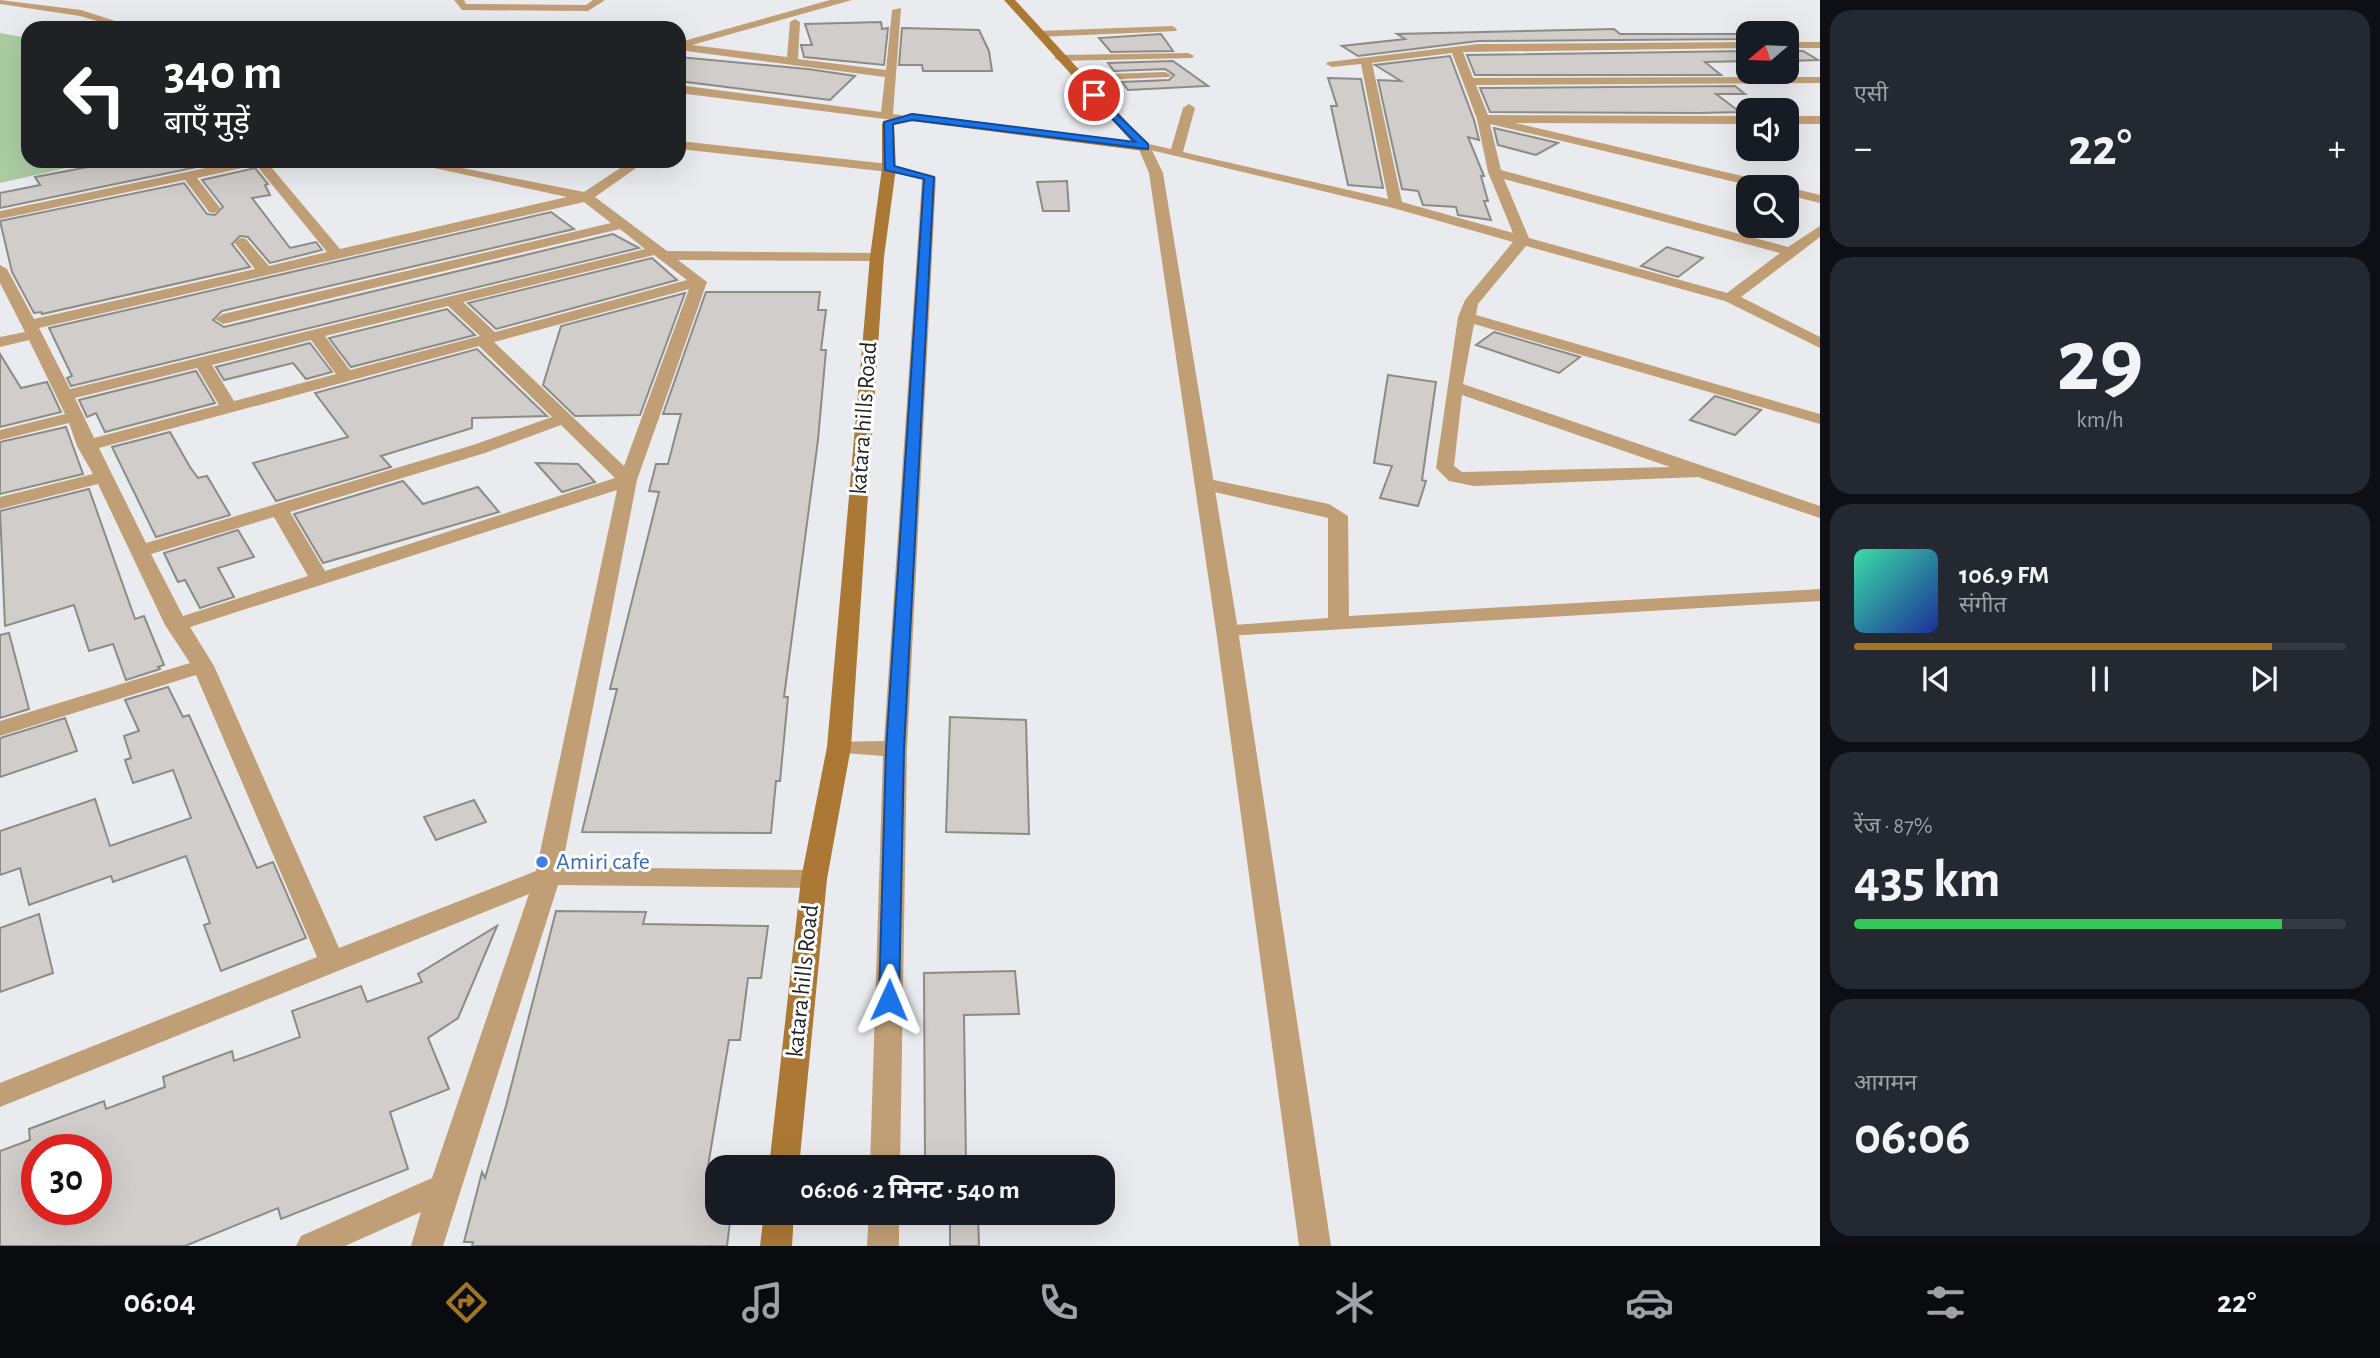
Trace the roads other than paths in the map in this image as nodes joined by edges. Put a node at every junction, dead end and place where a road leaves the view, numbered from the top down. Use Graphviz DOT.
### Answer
graph roads {
  1 [pos="459,0"];
  2 [pos="600,0"];
  3 [pos="847,0"];
  4 [pos="1009,0"];
  5 [pos="0,1"];
  6 [pos="85,3"];
  7 [pos="566,4"];
  8 [pos="897,9"];
  9 [pos="65,11"];
  10 [pos="104,21"];
  11 [pos="795,22"];
  12 [pos="1039,34"];
  13 [pos="686,44"];
  14 [pos="1799,45"];
  15 [pos="1820,45"];
  16 [pos="1049,46"];
  17 [pos="1658,46"];
  18 [pos="1736,46"];
  19 [pos="686,47"];
  20 [pos="1457,51"];
  21 [pos="1668,55"];
  22 [pos="1188,56"];
  23 [pos="1060,58"];
  24 [pos="1366,60"];
  25 [pos="792,61"];
  26 [pos="1677,63"];
  27 [pos="1332,64"];
  28 [pos="891,74"];
  29 [pos="1165,75"];
  30 [pos="1078,78"];
  31 [pos="1697,80"];
  32 [pos="1820,80"];
  33 [pos="1468,82"];
  34 [pos="686,90"];
  35 [pos="1189,108"];
  36 [pos="892,117"];
  37 [pos="1483,119"];
  38 [pos="1736,120"];
  39 [pos="1799,120"];
  40 [pos="1820,120"];
  41 [pos="686,146"];
  42 [pos="1144,146"];
  43 [pos="1176,154"];
  44 [pos="226,168"];
  45 [pos="265,168"];
  46 [pos="443,168"];
  47 [pos="630,168"];
  48 [pos="889,168"];
  49 [pos="1495,172"];
  50 [pos="189,176"];
  51 [pos="1736,179"];
  52 [pos="1799,194"];
  53 [pos="586,197"];
  54 [pos="1820,199"];
  55 [pos="1396,205"];
  56 [pos="214,209"];
  57 [pos="0,215"];
  58 [pos="623,224"];
  59 [pos="1820,230"];
  60 [pos="1523,240"];
  61 [pos="241,243"];
  62 [pos="661,252"];
  63 [pos="1791,252"];
  64 [pos="338,256"];
  65 [pos="877,257"];
  66 [pos="0,269"];
  67 [pos="266,272"];
  68 [pos="699,282"];
  69 [pos="1730,298"];
  70 [pos="452,301"];
  71 [pos="1466,317"];
  72 [pos="223,319"];
  73 [pos="33,329"];
  74 [pos="316,335"];
  75 [pos="487,340"];
  76 [pos="0,342"];
  77 [pos="1820,343"];
  78 [pos="202,362"];
  79 [pos="347,377"];
  80 [pos="1454,387"];
  81 [pos="64,396"];
  82 [pos="229,408"];
  83 [pos="73,417"];
  84 [pos="565,418"];
  85 [pos="1820,419"];
  86 [pos="0,435"];
  87 [pos="86,446"];
  88 [pos="1700,471"];
  89 [pos="103,477"];
  90 [pos="628,480"];
  91 [pos="1204,484"];
  92 [pos="0,503"];
  93 [pos="278,508"];
  94 [pos="1820,512"];
  95 [pos="140,551"];
  96 [pos="320,579"];
  97 [pos="1820,594"];
  98 [pos="176,625"];
  99 [pos="1339,625"];
  100 [pos="1227,630"];
  101 [pos="204,666"];
  102 [pos="0,729"];
  103 [pos="839,747"];
  104 [pos="895,749"];
  105 [pos="548,876"];
  106 [pos="814,879"];
  107 [pos="332,962"];
  108 [pos="0,1095"];
  109 [pos="785,1155"];
  110 [pos="885,1155"];
  111 [pos="444,1187"];
  112 [pos="778,1225"];
  113 [pos="884,1225"];
  114 [pos="312,1246"];
  115 [pos="427,1246"];
  116 [pos="776,1246"];
  117 [pos="883,1246"];
  118 [pos="1315,1246"];
  1 -- 7 [label="street"];
  2 -- 7 [label="street"];
  3 -- 13 [label="street"];
  4 -- 12 [label="main road"];
  5 -- 9 [label="street"];
  6 -- 9 [label="street"];
  8 -- 28 [label="street"];
  9 -- 10 [label="street"];
  11 -- 25 [label="street"];
  12 -- 16 [label="main road"];
  12 -- 16 [label="street"];
  14 -- 15 [label="street"];
  16 -- 23 [label="main road"];
  17 -- 18 [label="street"];
  17 -- 20 [label="street"];
  17 -- 21 [label="street"];
  19 -- 25 [label="street"];
  20 -- 24 [label="street"];
  20 -- 33 [label="street"];
  22 -- 23 [label="street"];
  23 -- 30 [label="main road"];
  24 -- 27 [label="street"];
  24 -- 55 [label="street"];
  25 -- 28 [label="street"];
  26 -- 31 [label="street"];
  28 -- 36 [label="street"];
  29 -- 30 [label="street"];
  30 -- 42 [label="main road"];
  31 -- 32 [label="street"];
  31 -- 33 [label="street"];
  33 -- 37 [label="street"];
  34 -- 36 [label="street"];
  35 -- 43 [label="street"];
  36 -- 42 [label="main road"];
  36 -- 48 [label="main road, katara hills Road"];
  37 -- 38 [label="street"];
  37 -- 49 [label="street"];
  37 -- 51 [label="street"];
  39 -- 40 [label="street"];
  41 -- 48 [label="street"];
  42 -- 43 [label="street"];
  42 -- 91 [label="street"];
  43 -- 55 [label="street"];
  44 -- 50 [label="street"];
  45 -- 64 [label="street"];
  46 -- 53 [label="street"];
  47 -- 53 [label="street"];
  48 -- 65 [label="main road, katara hills Road"];
  48 -- 104 [label="street"];
  49 -- 60 [label="street"];
  49 -- 63 [label="street"];
  50 -- 56 [label="street"];
  50 -- 57 [label="street"];
  52 -- 54 [label="street"];
  53 -- 58 [label="street"];
  53 -- 64 [label="street"];
  55 -- 60 [label="street"];
  58 -- 62 [label="street"];
  58 -- 72 [label="street"];
  59 -- 63 [label="street"];
  60 -- 69 [label="street"];
  60 -- 71 [label="street"];
  61 -- 67 [label="street"];
  62 -- 65 [label="street"];
  62 -- 68 [label="street"];
  62 -- 70 [label="street"];
  63 -- 69 [label="street"];
  64 -- 67 [label="street"];
  65 -- 103 [label="main road, katara hills Road"];
  66 -- 73 [label="street"];
  67 -- 73 [label="street"];
  68 -- 75 [label="street"];
  68 -- 90 [label="street"];
  69 -- 77 [label="street"];
  70 -- 74 [label="street"];
  70 -- 75 [label="street"];
  71 -- 80 [label="street"];
  71 -- 85 [label="street"];
  73 -- 76 [label="street"];
  73 -- 81 [label="street"];
  74 -- 78 [label="street"];
  74 -- 79 [label="street"];
  75 -- 79 [label="street"];
  75 -- 84 [label="street"];
  78 -- 81 [label="street"];
  78 -- 82 [label="street"];
  79 -- 82 [label="street"];
  80 -- 88 [label="street"];
  80 -- 88 [label="street"];
  81 -- 83 [label="street"];
  82 -- 87 [label="street"];
  83 -- 86 [label="street"];
  83 -- 87 [label="street"];
  84 -- 90 [label="street"];
  84 -- 93 [label="street"];
  87 -- 89 [label="street"];
  88 -- 94 [label="street"];
  89 -- 92 [label="street"];
  89 -- 95 [label="street"];
  90 -- 96 [label="street"];
  90 -- 105 [label="street"];
  91 -- 99 [label="street"];
  91 -- 100 [label="street"];
  93 -- 95 [label="street"];
  93 -- 96 [label="street"];
  95 -- 98 [label="street"];
  96 -- 98 [label="street"];
  97 -- 99 [label="street"];
  98 -- 101 [label="street"];
  99 -- 100 [label="street"];
  100 -- 118 [label="street"];
  101 -- 102 [label="street"];
  101 -- 107 [label="street"];
  103 -- 104 [label="street"];
  103 -- 106 [label="main road, katara hills Road"];
  104 -- 110 [label="street"];
  105 -- 106 [label="street"];
  105 -- 107 [label="street"];
  105 -- 111 [label="street"];
  106 -- 109 [label="main road, katara hills Road"];
  107 -- 108 [label="street"];
  111 -- 114 [label="street"];
  111 -- 115 [label="street"];
  112 -- 116 [label="main road"];
  113 -- 117 [label="street"];
}
